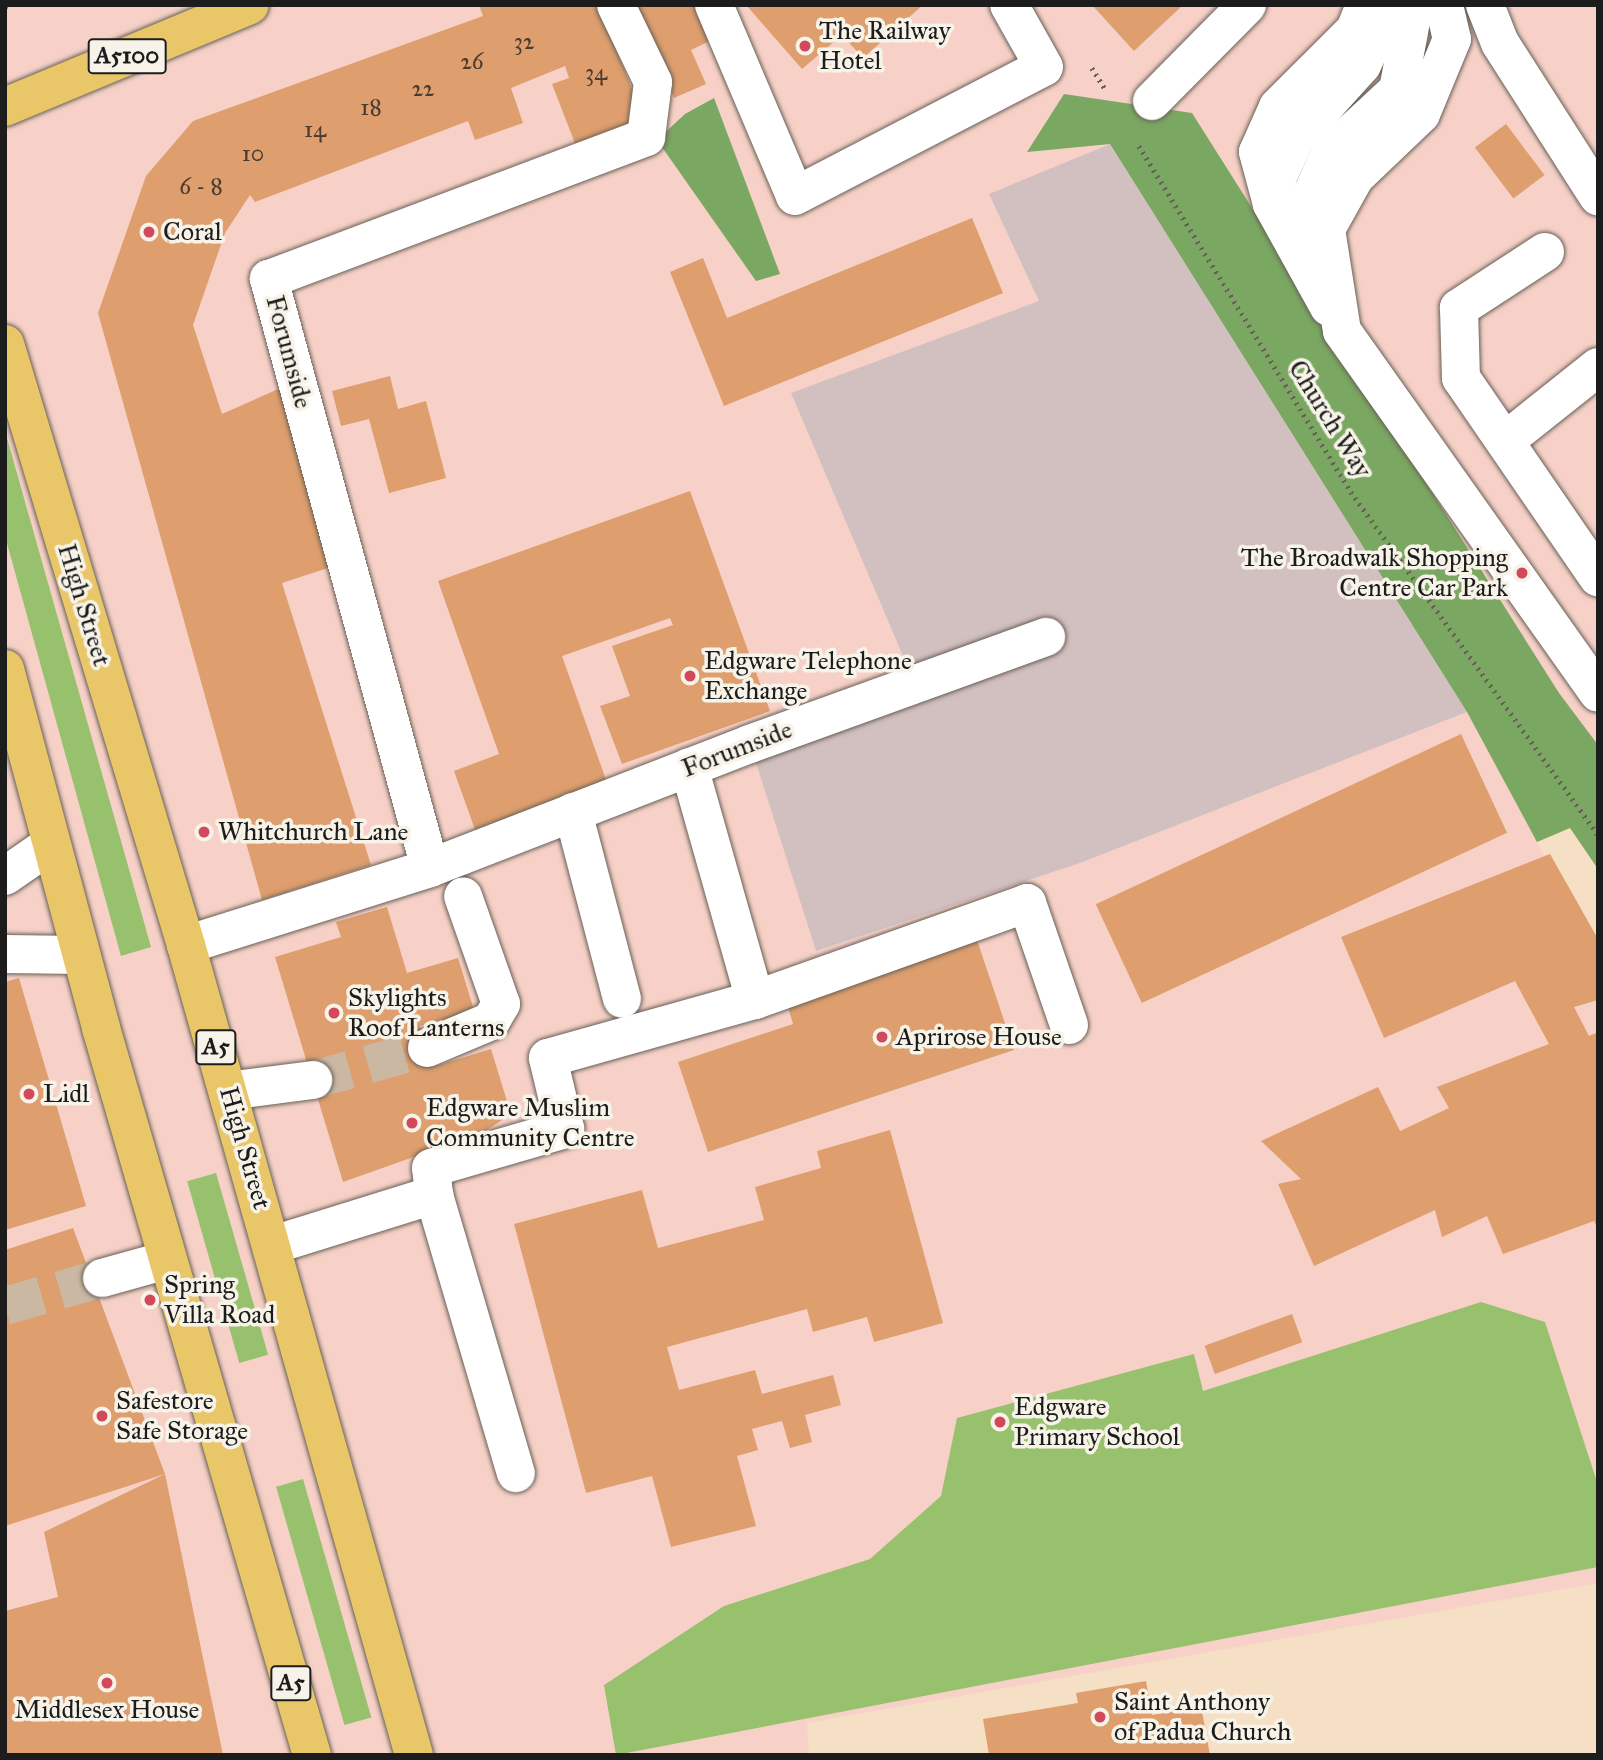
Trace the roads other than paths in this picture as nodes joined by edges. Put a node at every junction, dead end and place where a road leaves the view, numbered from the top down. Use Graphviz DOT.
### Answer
graph roads {
  1 [pos="250,5"];
  2 [pos="616,5"];
  3 [pos="714,5"];
  4 [pos="1009,5"];
  5 [pos="1247,5"];
  6 [pos="1365,5"];
  7 [pos="1391,5"];
  8 [pos="1413,5"];
  9 [pos="1444,5"];
  10 [pos="1485,5"];
  11 [pos="1152,102"];
  12 [pos="5,107"];
  13 [pos="1598,196"];
  14 [pos="1272,204"];
  15 [pos="1545,252"];
  16 [pos="1342,331"];
  17 [pos="5,344"];
  18 [pos="1598,367"];
  19 [pos="1505,441"];
  20 [pos="1586,533"];
  21 [pos="1598,578"];
  22 [pos="1046,637"];
  23 [pos="5,669"];
  24 [pos="1593,677"];
  25 [pos="689,767"];
  26 [pos="573,812"];
  27 [pos="51,844"];
  28 [pos="430,868"];
  29 [pos="5,876"];
  30 [pos="463,896"];
  31 [pos="186,945"];
  32 [pos="5,954"];
  33 [pos="81,955"];
  34 [pos="622,999"];
  35 [pos="755,1000"];
  36 [pos="1069,1025"];
  37 [pos="427,1048"];
  38 [pos="313,1080"];
  39 [pos="228,1091"];
  40 [pos="434,1195"];
  41 [pos="273,1245"];
  42 [pos="167,1260"];
  43 [pos="102,1279"];
  44 [pos="516,1473"];
  45 [pos="312,1755"];
  46 [pos="414,1755"];
  1 -- 12 [label="main road, A5100"];
  2 -- 28 [label="lane, Forumside"];
  3 -- 4 [label="lane"];
  5 -- 11 [label="lane"];
  6 -- 14 [label="lane"];
  7 -- 14 [label="lane"];
  8 -- 16 [label="lane"];
  9 -- 16 [label="lane"];
  10 -- 13 [label="lane"];
  14 -- 16 [label="lane"];
  15 -- 19 [label="lane"];
  16 -- 24 [label="lane"];
  17 -- 31 [label="main road, High Street / A5"];
  18 -- 19 [label="lane"];
  19 -- 20 [label="lane"];
  20 -- 21 [label="lane"];
  22 -- 25 [label="lane, Forumside"];
  23 -- 27 [label="main road, A5"];
  25 -- 26 [label="lane, Forumside"];
  25 -- 35 [label="lane"];
  26 -- 28 [label="lane, Forumside"];
  26 -- 34 [label="lane"];
  27 -- 29 [label="lane"];
  27 -- 33 [label="main road, A5"];
  28 -- 31 [label="lane, Forumside"];
  30 -- 37 [label="lane"];
  31 -- 39 [label="main road, High Street / A5"];
  32 -- 33 [label="lane"];
  33 -- 42 [label="main road, A5"];
  35 -- 36 [label="lane"];
  35 -- 40 [label="lane"];
  38 -- 39 [label="lane"];
  39 -- 41 [label="main road, High Street / A5"];
  40 -- 41 [label="lane"];
  40 -- 44 [label="lane"];
  41 -- 46 [label="main road, High Street / A5"];
  42 -- 43 [label="lane"];
  42 -- 45 [label="main road, A5"];
}
